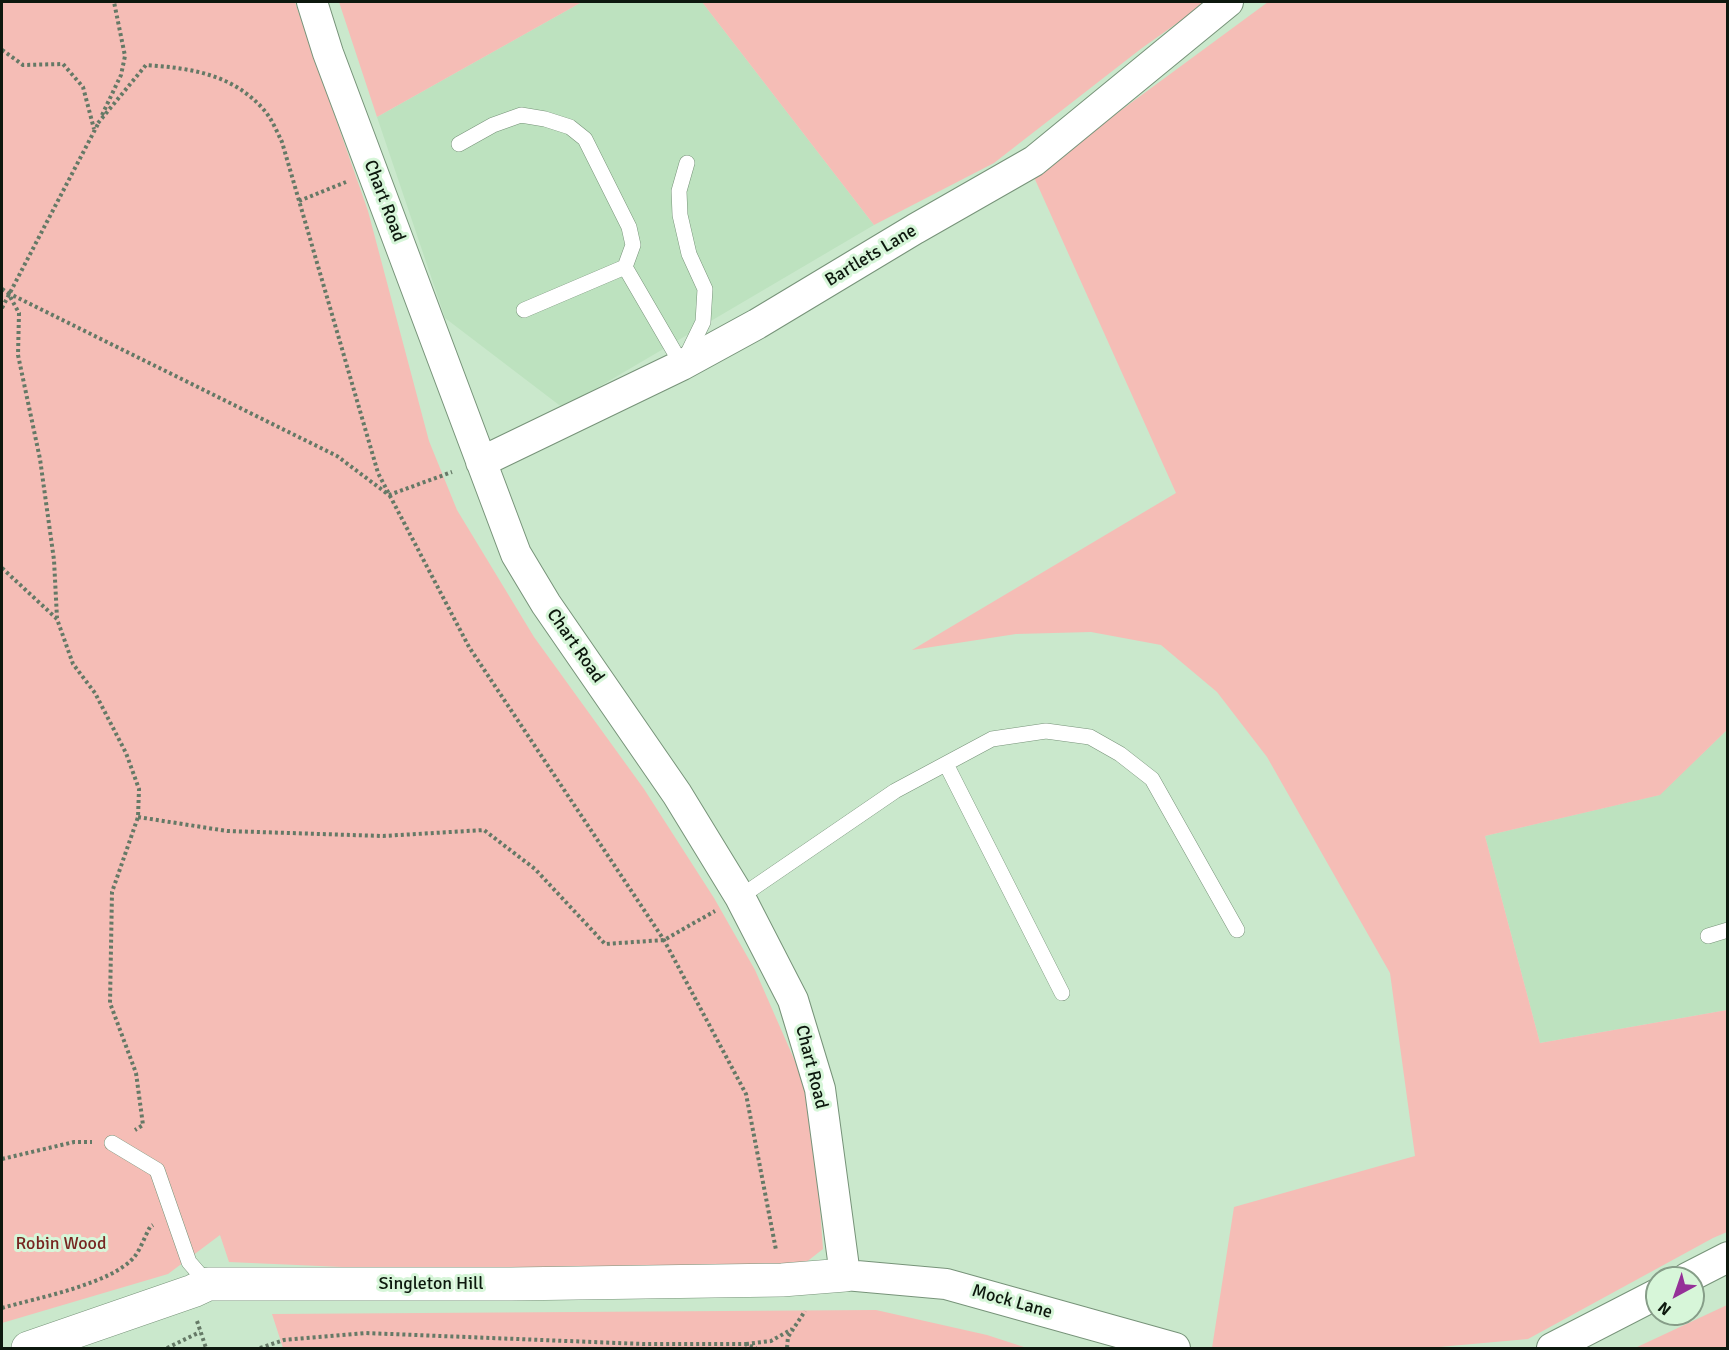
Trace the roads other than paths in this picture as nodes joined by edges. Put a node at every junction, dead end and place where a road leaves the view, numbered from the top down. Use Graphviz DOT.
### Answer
graph roads {
  1 [pos="312,2"];
  2 [pos="1228,2"];
  3 [pos="459,144"];
  4 [pos="687,163"];
  5 [pos="625,267"];
  6 [pos="524,310"];
  7 [pos="682,365"];
  8 [pos="481,462"];
  9 [pos="946,764"];
  10 [pos="740,897"];
  11 [pos="1237,930"];
  12 [pos="1728,930"];
  13 [pos="1708,936"];
  14 [pos="1062,993"];
  15 [pos="112,1143"];
  16 [pos="1728,1257"];
  17 [pos="1705,1269"];
  18 [pos="845,1275"];
  19 [pos="208,1284"];
  20 [pos="1645,1300"];
  21 [pos="28,1348"];
  22 [pos="1175,1348"];
  23 [pos="1552,1348"];
  1 -- 8 [label="street, Chart Road"];
  2 -- 7 [label="street, Bartlets Lane"];
  3 -- 5 [label="lane"];
  4 -- 7 [label="lane"];
  5 -- 6 [label="lane"];
  5 -- 7 [label="lane"];
  7 -- 8 [label="street, Bartlets Lane"];
  8 -- 10 [label="street, Chart Road"];
  9 -- 10 [label="lane"];
  9 -- 11 [label="lane"];
  9 -- 14 [label="lane"];
  10 -- 18 [label="street, Chart Road"];
  12 -- 13 [label="lane"];
  15 -- 19 [label="lane"];
  16 -- 17 [label="street"];
  18 -- 19 [label="street, Singleton Hill"];
  18 -- 22 [label="street, Mock Lane"];
  19 -- 21 [label="street, Singleton Hill"];
  20 -- 23 [label="street"];
}
